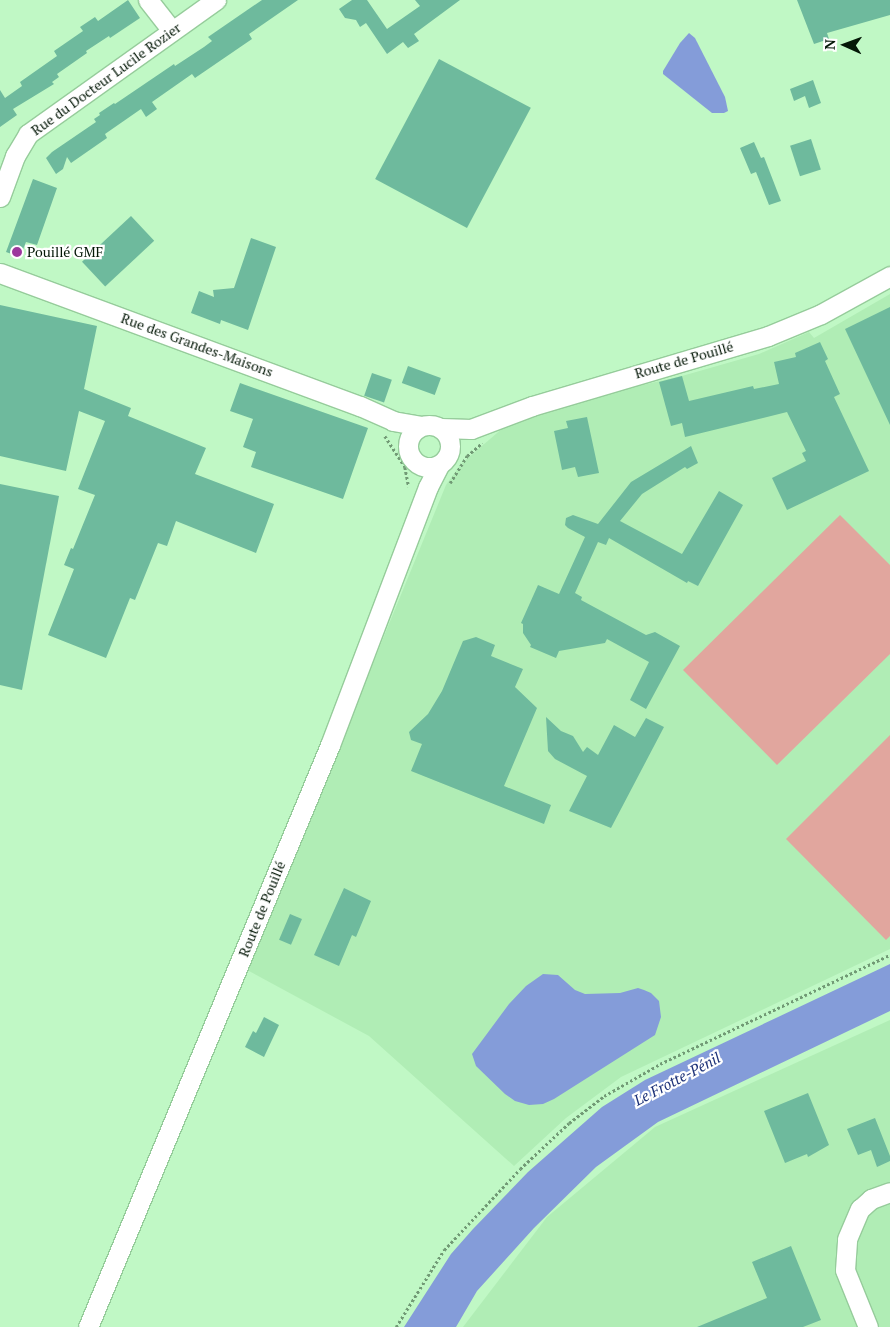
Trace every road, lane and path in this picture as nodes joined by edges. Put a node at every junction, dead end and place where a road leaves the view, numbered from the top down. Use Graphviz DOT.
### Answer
graph roads {
  1 [pos="148,0"];
  2 [pos="216,0"];
  3 [pos="172,31"];
  4 [pos="0,197"];
  5 [pos="0,273"];
  6 [pos="890,276"];
  7 [pos="421,426"];
  8 [pos="388,427"];
  9 [pos="441,428"];
  10 [pos="478,435"];
  11 [pos="408,442"];
  12 [pos="444,458"];
  13 [pos="419,466"];
  14 [pos="448,487"];
  15 [pos="419,490"];
  16 [pos="890,955"];
  17 [pos="890,1192"];
  18 [pos="88,1327"];
  19 [pos="396,1327"];
  20 [pos="868,1327"];
  1 -- 3 [label="street"];
  2 -- 3 [label="street, Rue du Docteur Lucile Rozier"];
  3 -- 4 [label="street, Rue du Docteur Lucile Rozier"];
  5 -- 8 [label="street, Rue des Grandes-Maisons"];
  6 -- 10 [label="street, Route de Pouillé"];
  7 -- 8 [label="street, Rue des Grandes-Maisons"];
  7 -- 9 [label="street"];
  7 -- 11 [label="street"];
  8 -- 11 [label="street"];
  8 -- 15 [label="path"];
  9 -- 10 [label="street, Route de Pouillé"];
  9 -- 12 [label="street"];
  10 -- 12 [label="street, Route de Pouillé"];
  10 -- 14 [label="path"];
  11 -- 13 [label="street"];
  12 -- 13 [label="street"];
  12 -- 15 [label="street, Route de Pouillé"];
  13 -- 15 [label="street"];
  15 -- 18 [label="street, Route de Pouillé"];
  16 -- 19 [label="path"];
  17 -- 20 [label="street"];
}
